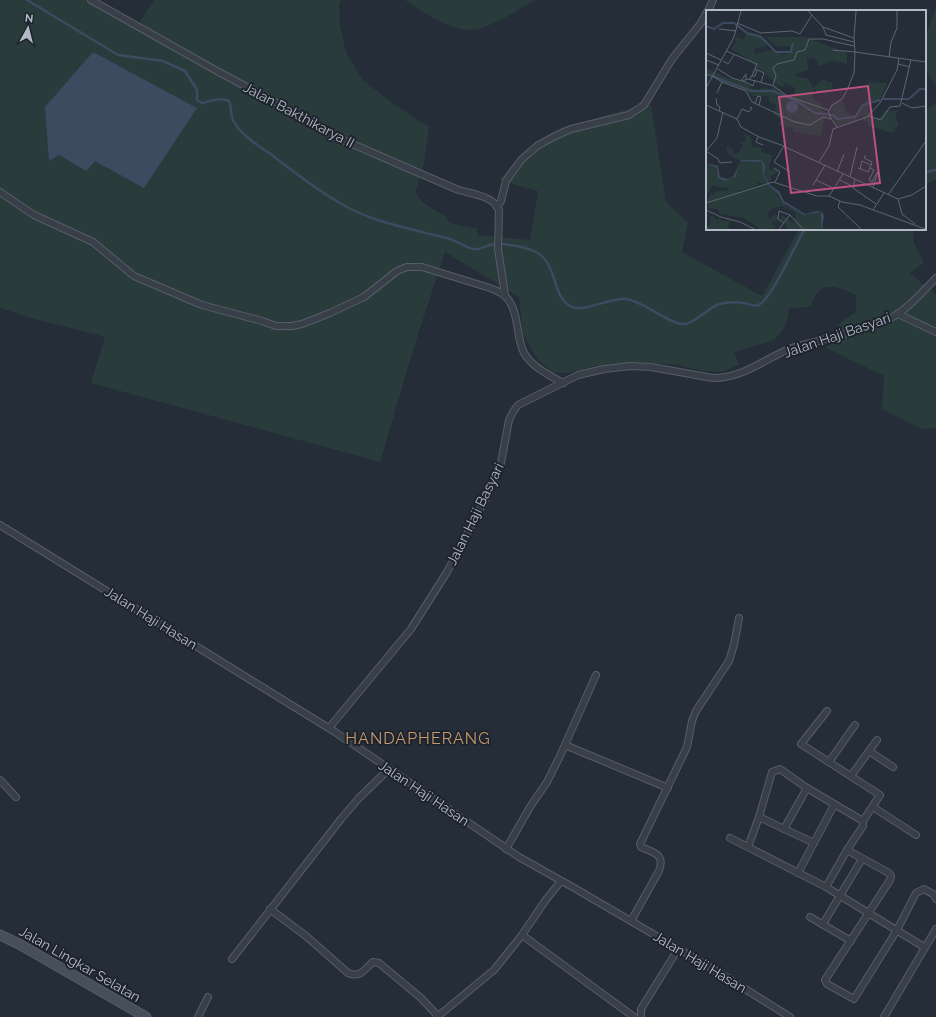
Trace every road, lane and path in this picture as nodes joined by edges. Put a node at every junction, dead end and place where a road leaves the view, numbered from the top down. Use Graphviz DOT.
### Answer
graph roads {
  1 [pos="91,0"];
  2 [pos="713,0"];
  3 [pos="708,10"];
  4 [pos="706,14"];
  5 [pos="0,192"];
  6 [pos="498,207"];
  7 [pos="936,278"];
  8 [pos="504,295"];
  9 [pos="898,314"];
  10 [pos="936,332"];
  11 [pos="563,383"];
  12 [pos="0,525"];
  13 [pos="740,618"];
  14 [pos="596,675"];
  15 [pos="827,711"];
  16 [pos="855,725"];
  17 [pos="328,728"];
  18 [pos="877,740"];
  19 [pos="566,745"];
  20 [pos="869,751"];
  21 [pos="828,762"];
  22 [pos="893,766"];
  23 [pos="389,769"];
  24 [pos="851,776"];
  25 [pos="0,780"];
  26 [pos="668,788"];
  27 [pos="807,788"];
  28 [pos="16,797"];
  29 [pos="834,805"];
  30 [pos="873,807"];
  31 [pos="759,817"];
  32 [pos="863,822"];
  33 [pos="784,829"];
  34 [pos="916,835"];
  35 [pos="730,838"];
  36 [pos="814,843"];
  37 [pos="748,847"];
  38 [pos="506,848"];
  39 [pos="847,850"];
  40 [pos="862,859"];
  41 [pos="798,873"];
  42 [pos="560,881"];
  43 [pos="826,887"];
  44 [pos="840,895"];
  45 [pos="936,899"];
  46 [pos="270,909"];
  47 [pos="868,913"];
  48 [pos="810,917"];
  49 [pos="631,921"];
  50 [pos="823,924"];
  51 [pos="936,929"];
  52 [pos="897,930"];
  53 [pos="0,935"];
  54 [pos="522,935"];
  55 [pos="851,941"];
  56 [pos="924,947"];
  57 [pos="678,949"];
  58 [pos="232,959"];
  59 [pos="208,997"];
  60 [pos="146,1017"];
  61 [pos="198,1017"];
  62 [pos="438,1017"];
  63 [pos="634,1017"];
  64 [pos="641,1017"];
  65 [pos="790,1017"];
  66 [pos="884,1017"];
  1 -- 6 [label="street, Jalan Bakthikarya II"];
  2 -- 3 [label="street"];
  4 -- 6 [label="street"];
  5 -- 8 [label="street"];
  6 -- 8 [label="street"];
  7 -- 9 [label="street, Jalan Haji Basyari"];
  8 -- 11 [label="street"];
  9 -- 10 [label="street"];
  9 -- 11 [label="street, Jalan Haji Basyari"];
  11 -- 17 [label="street, Jalan Haji Basyari"];
  12 -- 17 [label="street, Jalan Haji Hasan"];
  13 -- 26 [label="street"];
  14 -- 19 [label="street"];
  15 -- 21 [label="street"];
  16 -- 21 [label="street"];
  17 -- 23 [label="street, Jalan Haji Hasan"];
  18 -- 20 [label="street"];
  19 -- 26 [label="street"];
  19 -- 38 [label="street"];
  20 -- 22 [label="street"];
  20 -- 24 [label="street"];
  21 -- 24 [label="street"];
  23 -- 38 [label="street, Jalan Haji Hasan"];
  23 -- 46 [label="street"];
  24 -- 30 [label="street"];
  25 -- 28 [label="street"];
  26 -- 49 [label="street"];
  27 -- 29 [label="street"];
  27 -- 31 [label="street"];
  27 -- 33 [label="street"];
  29 -- 32 [label="street"];
  29 -- 36 [label="street"];
  30 -- 32 [label="street"];
  30 -- 34 [label="street"];
  31 -- 33 [label="street"];
  31 -- 37 [label="street"];
  32 -- 39 [label="street"];
  33 -- 36 [label="street"];
  35 -- 37 [label="street"];
  36 -- 41 [label="street"];
  37 -- 41 [label="street"];
  38 -- 42 [label="street, Jalan Haji Hasan"];
  39 -- 40 [label="street"];
  39 -- 43 [label="street"];
  40 -- 44 [label="street"];
  40 -- 47 [label="street"];
  41 -- 43 [label="street"];
  42 -- 49 [label="street, Jalan Haji Hasan"];
  42 -- 54 [label="street"];
  43 -- 44 [label="street"];
  44 -- 47 [label="street"];
  44 -- 50 [label="street"];
  45 -- 52 [label="street"];
  46 -- 58 [label="street"];
  46 -- 62 [label="street"];
  47 -- 52 [label="street"];
  47 -- 55 [label="street"];
  48 -- 50 [label="street"];
  49 -- 57 [label="street, Jalan Haji Hasan"];
  50 -- 55 [label="street"];
  51 -- 56 [label="street"];
  52 -- 55 [label="street"];
  52 -- 56 [label="street"];
  53 -- 60 [label="street, Jalan Lingkar Selatan"];
  54 -- 62 [label="street"];
  54 -- 63 [label="street"];
  56 -- 66 [label="street"];
  57 -- 64 [label="street"];
  57 -- 65 [label="street, Jalan Haji Hasan"];
  59 -- 61 [label="street"];
}
